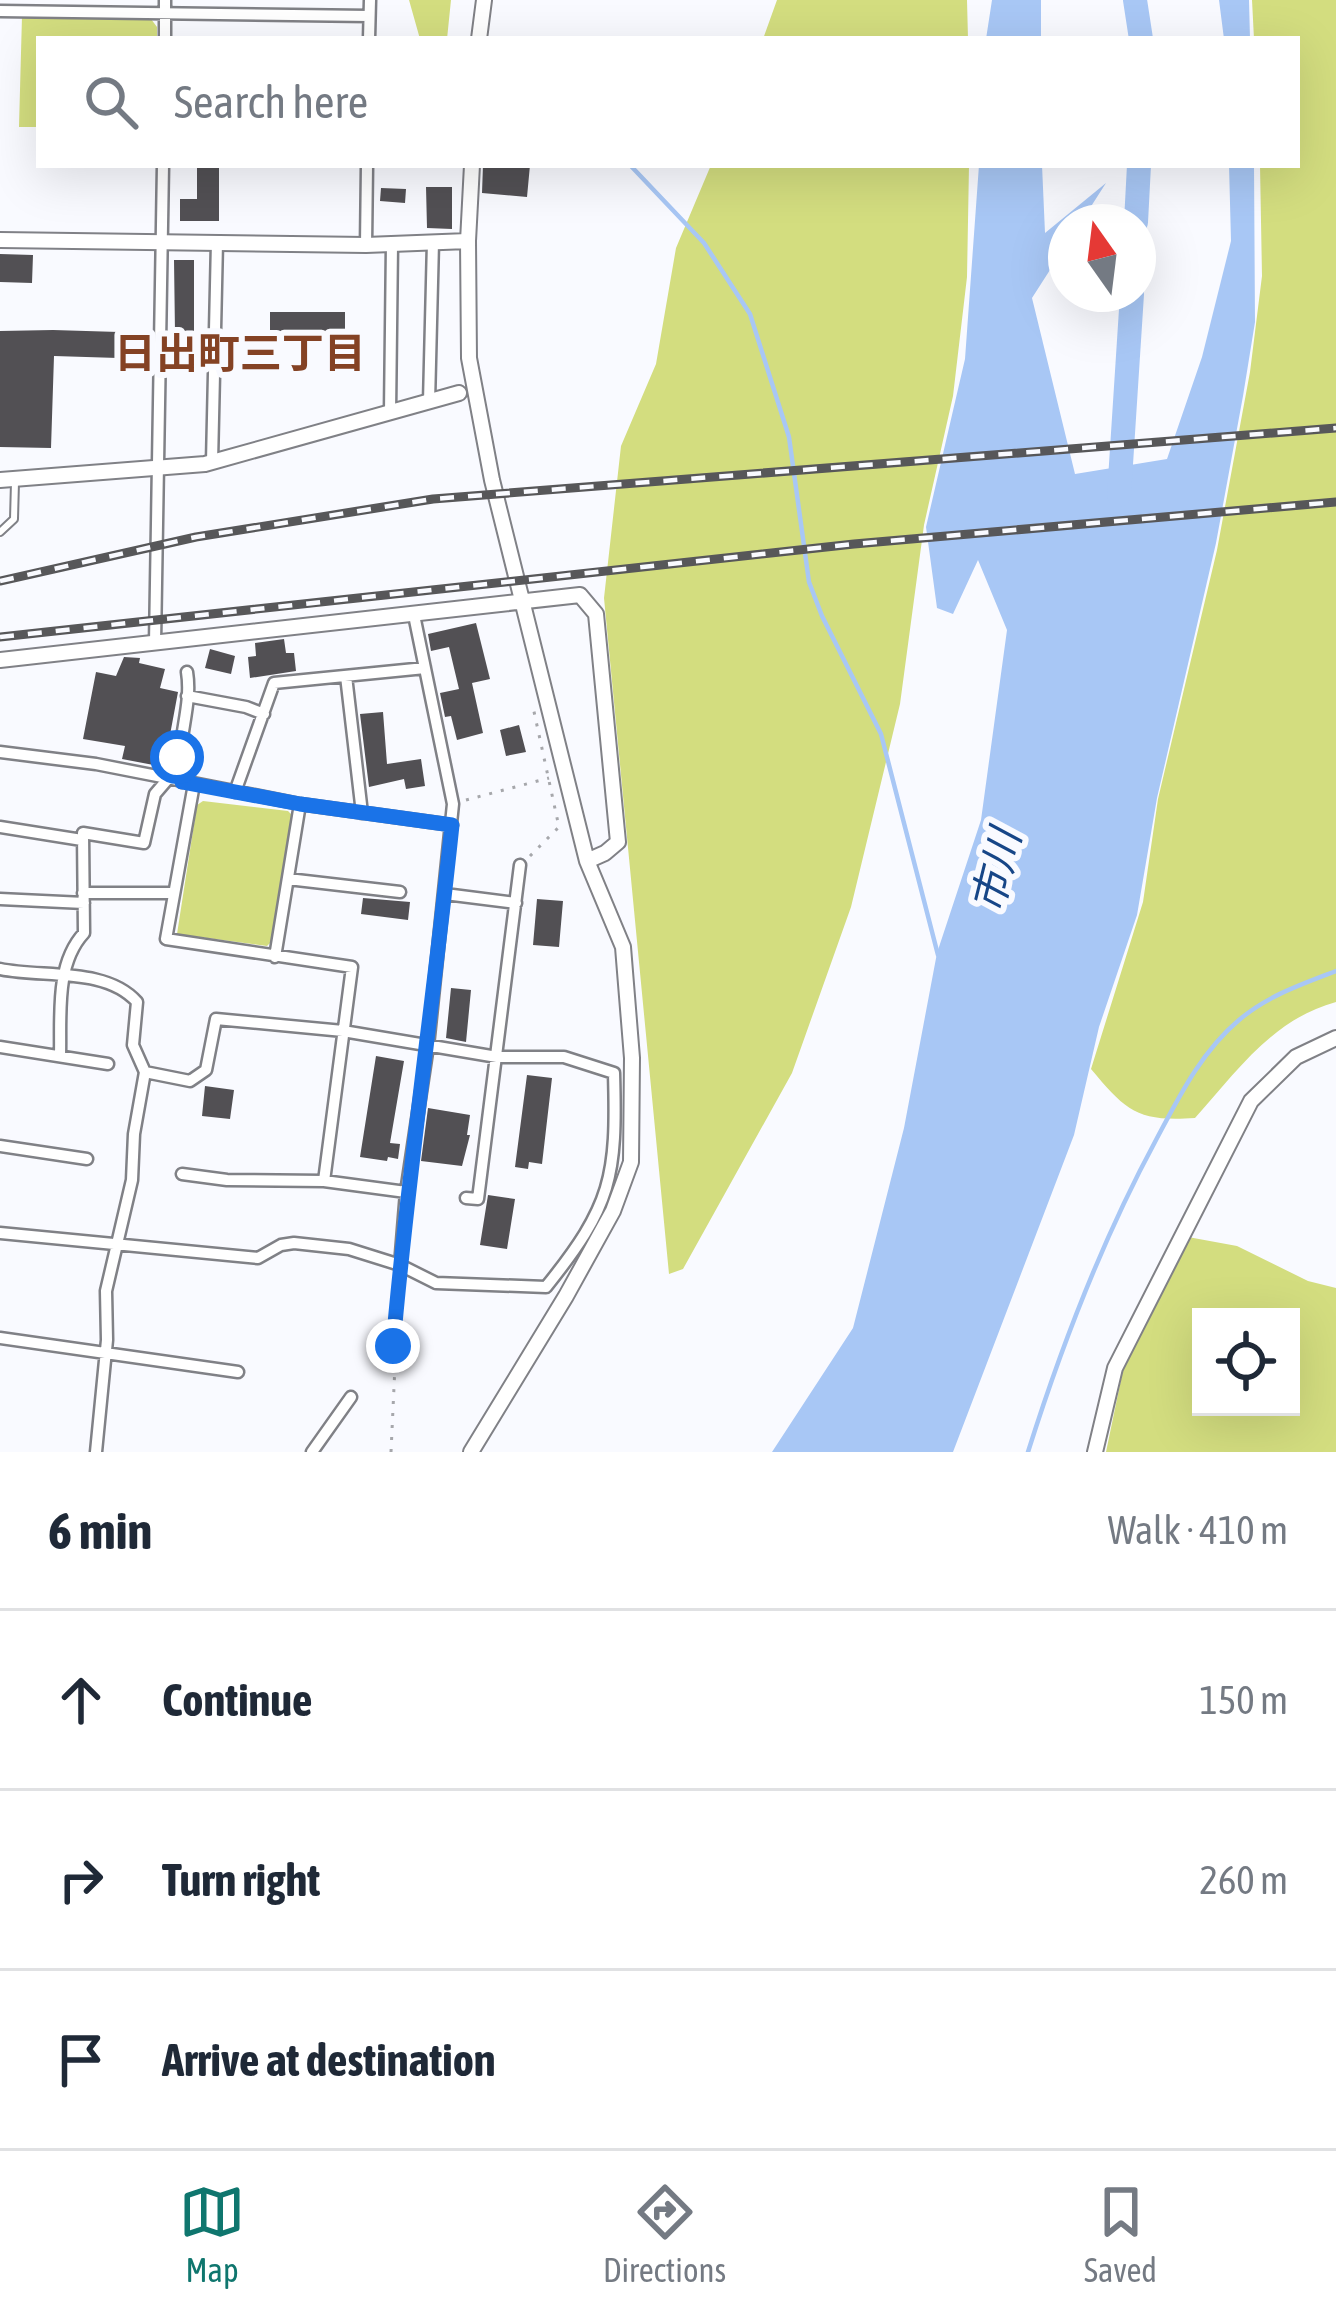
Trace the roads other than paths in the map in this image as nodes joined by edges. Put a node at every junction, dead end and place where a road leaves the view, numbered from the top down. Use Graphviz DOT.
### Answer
graph roads {
  1 [pos="165,0"];
  2 [pos="370,0"];
  3 [pos="480,0"];
  4 [pos="73,6"];
  5 [pos="0,11"];
  6 [pos="165,16"];
  7 [pos="369,16"];
  8 [pos="479,35"];
  9 [pos="165,36"];
  10 [pos="369,36"];
  11 [pos="163,168"];
  12 [pos="367,168"];
  13 [pos="472,168"];
  14 [pos="0,240"];
  15 [pos="162,242"];
  16 [pos="217,242"];
  17 [pos="433,242"];
  18 [pos="468,242"];
  19 [pos="366,244"];
  20 [pos="392,244"];
  21 [pos="459,393"];
  22 [pos="429,402"];
  23 [pos="390,413"];
  24 [pos="212,462"];
  25 [pos="158,468"];
  26 [pos="7,479"];
  27 [pos="0,532"];
  28 [pos="522,601"];
  29 [pos="414,615"];
  30 [pos="155,643"];
  31 [pos="0,660"];
  32 [pos="425,668"];
  33 [pos="187,672"];
  34 [pos="346,676"];
  35 [pos="187,696"];
  36 [pos="263,714"];
  37 [pos="0,752"];
  38 [pos="167,780"];
  39 [pos="188,783"];
  40 [pos="235,792"];
  41 [pos="300,804"];
  42 [pos="362,813"];
  43 [pos="452,825"];
  44 [pos="0,827"];
  45 [pos="82,840"];
  46 [pos="587,861"];
  47 [pos="520,865"];
  48 [pos="288,879"];
  49 [pos="400,892"];
  50 [pos="174,893"];
  51 [pos="445,894"];
  52 [pos="83,898"];
  53 [pos="0,899"];
  54 [pos="516,903"];
  55 [pos="275,957"];
  56 [pos="0,969"];
  57 [pos="65,977"];
  58 [pos="343,1031"];
  59 [pos="1336,1038"];
  60 [pos="428,1046"];
  61 [pos="0,1047"];
  62 [pos="60,1056"];
  63 [pos="497,1057"];
  64 [pos="108,1064"];
  65 [pos="145,1072"];
  66 [pos="0,1146"];
  67 [pos="87,1160"];
  68 [pos="182,1174"];
  69 [pos="324,1181"];
  70 [pos="406,1192"];
  71 [pos="466,1198"];
  72 [pos="607,1210"];
  73 [pos="0,1233"];
  74 [pos="119,1246"];
  75 [pos="400,1265"];
  76 [pos="0,1338"];
  77 [pos="105,1353"];
  78 [pos="238,1372"];
  79 [pos="351,1397"];
  80 [pos="96,1452"];
  81 [pos="312,1452"];
  82 [pos="471,1452"];
  83 [pos="1095,1452"];
  1 -- 6 [label="street"];
  2 -- 7 [label="street"];
  3 -- 8 [label="street"];
  4 -- 5 [label="street"];
  4 -- 6 [label="street"];
  6 -- 7 [label="street"];
  6 -- 9 [label="street"];
  7 -- 10 [label="street"];
  11 -- 15 [label="street"];
  12 -- 19 [label="street"];
  13 -- 18 [label="street"];
  14 -- 15 [label="street"];
  15 -- 16 [label="street"];
  15 -- 25 [label="street"];
  16 -- 19 [label="street"];
  16 -- 24 [label="street"];
  17 -- 18 [label="street"];
  17 -- 20 [label="street"];
  17 -- 22 [label="street"];
  18 -- 28 [label="street"];
  19 -- 20 [label="street"];
  20 -- 23 [label="street"];
  21 -- 22 [label="street"];
  22 -- 23 [label="street"];
  23 -- 24 [label="street"];
  24 -- 25 [label="street"];
  25 -- 26 [label="street"];
  25 -- 30 [label="street"];
  26 -- 27 [label="lane"];
  28 -- 29 [label="street"];
  28 -- 46 [label="street"];
  28 -- 46 [label="street"];
  29 -- 30 [label="street"];
  29 -- 32 [label="street"];
  30 -- 31 [label="street"];
  32 -- 34 [label="street"];
  32 -- 43 [label="street"];
  33 -- 35 [label="street"];
  34 -- 36 [label="street"];
  34 -- 42 [label="street"];
  35 -- 36 [label="street"];
  35 -- 39 [label="street"];
  36 -- 40 [label="street"];
  37 -- 38 [label="street"];
  38 -- 39 [label="street"];
  38 -- 45 [label="street"];
  39 -- 40 [label="street"];
  39 -- 50 [label="street"];
  40 -- 41 [label="street"];
  41 -- 42 [label="street"];
  41 -- 48 [label="street"];
  42 -- 43 [label="street"];
  43 -- 51 [label="street"];
  44 -- 45 [label="street"];
  45 -- 52 [label="street"];
  46 -- 72 [label="street"];
  47 -- 54 [label="street"];
  48 -- 49 [label="street"];
  48 -- 55 [label="street"];
  50 -- 52 [label="street"];
  50 -- 55 [label="street"];
  51 -- 54 [label="street"];
  51 -- 60 [label="street"];
  52 -- 53 [label="street"];
  52 -- 57 [label="street"];
  54 -- 63 [label="street"];
  55 -- 58 [label="street"];
  56 -- 57 [label="street"];
  57 -- 62 [label="street"];
  57 -- 65 [label="street"];
  58 -- 60 [label="street"];
  58 -- 65 [label="street"];
  58 -- 69 [label="street"];
  59 -- 83 [label="street"];
  60 -- 63 [label="street"];
  60 -- 70 [label="street"];
  61 -- 62 [label="street"];
  62 -- 64 [label="street"];
  63 -- 71 [label="street"];
  63 -- 72 [label="street"];
  65 -- 74 [label="street"];
  66 -- 67 [label="street"];
  68 -- 69 [label="street"];
  69 -- 70 [label="street"];
  70 -- 75 [label="street"];
  72 -- 75 [label="street"];
  72 -- 82 [label="street"];
  73 -- 74 [label="street"];
  74 -- 75 [label="street"];
  74 -- 77 [label="street"];
  76 -- 77 [label="street"];
  77 -- 78 [label="street"];
  77 -- 80 [label="street"];
  79 -- 81 [label="street"];
}
